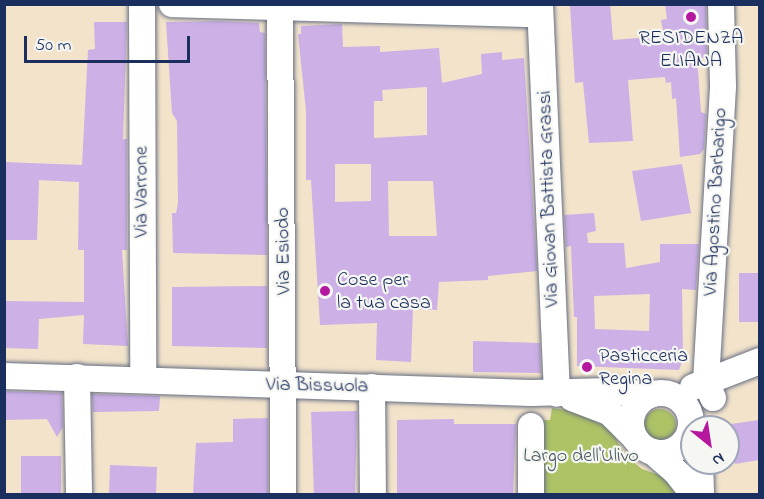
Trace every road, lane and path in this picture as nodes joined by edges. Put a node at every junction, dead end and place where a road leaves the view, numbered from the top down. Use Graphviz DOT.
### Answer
graph roads {
  1 [pos="142,4"];
  2 [pos="172,4"];
  3 [pos="721,4"];
  4 [pos="280,7"];
  5 [pos="367,7"];
  6 [pos="540,9"];
  7 [pos="759,361"];
  8 [pos="759,371"];
  9 [pos="4,376"];
  10 [pos="77,376"];
  11 [pos="143,379"];
  12 [pos="284,386"];
  13 [pos="372,387"];
  14 [pos="710,390"];
  15 [pos="557,393"];
  16 [pos="656,394"];
  17 [pos="687,415"];
  18 [pos="698,415"];
  19 [pos="531,426"];
  20 [pos="644,445"];
  21 [pos="680,447"];
  22 [pos="700,475"];
  23 [pos="79,495"];
  24 [pos="283,495"];
  25 [pos="373,495"];
  26 [pos="531,495"];
  27 [pos="693,495"];
  28 [pos="701,495"];
  1 -- 11 [label="street, Via Varrone"];
  2 -- 4 [label="street"];
  3 -- 14 [label="street, Via Agostino Barbarigo"];
  4 -- 5 [label="street"];
  4 -- 12 [label="street, Via Esiodo"];
  5 -- 6 [label="street"];
  6 -- 15 [label="street, Via Giovan Battista Grassi"];
  7 -- 14 [label="street, Via Bissuola"];
  8 -- 14 [label="street, Via Bissuola"];
  9 -- 10 [label="street, Via Bissuola"];
  10 -- 11 [label="street, Via Bissuola"];
  10 -- 23 [label="street"];
  11 -- 12 [label="street, Via Bissuola"];
  12 -- 13 [label="street, Via Bissuola"];
  12 -- 24 [label="street, Via Esiodo"];
  13 -- 15 [label="street, Via Bissuola"];
  13 -- 25 [label="street"];
  14 -- 16 [label="street, Via Bissuola"];
  14 -- 18 [label="street, Via Bissuola"];
  15 -- 16 [label="street, Via Bissuola"];
  15 -- 20 [label="street, Via Bissuola"];
  16 -- 17 [label="street"];
  16 -- 20 [label="street"];
  19 -- 26 [label="street"];
  20 -- 21 [label="street"];
  20 -- 27 [label="street, Via Bissuola"];
  22 -- 28 [label="street"];
}
